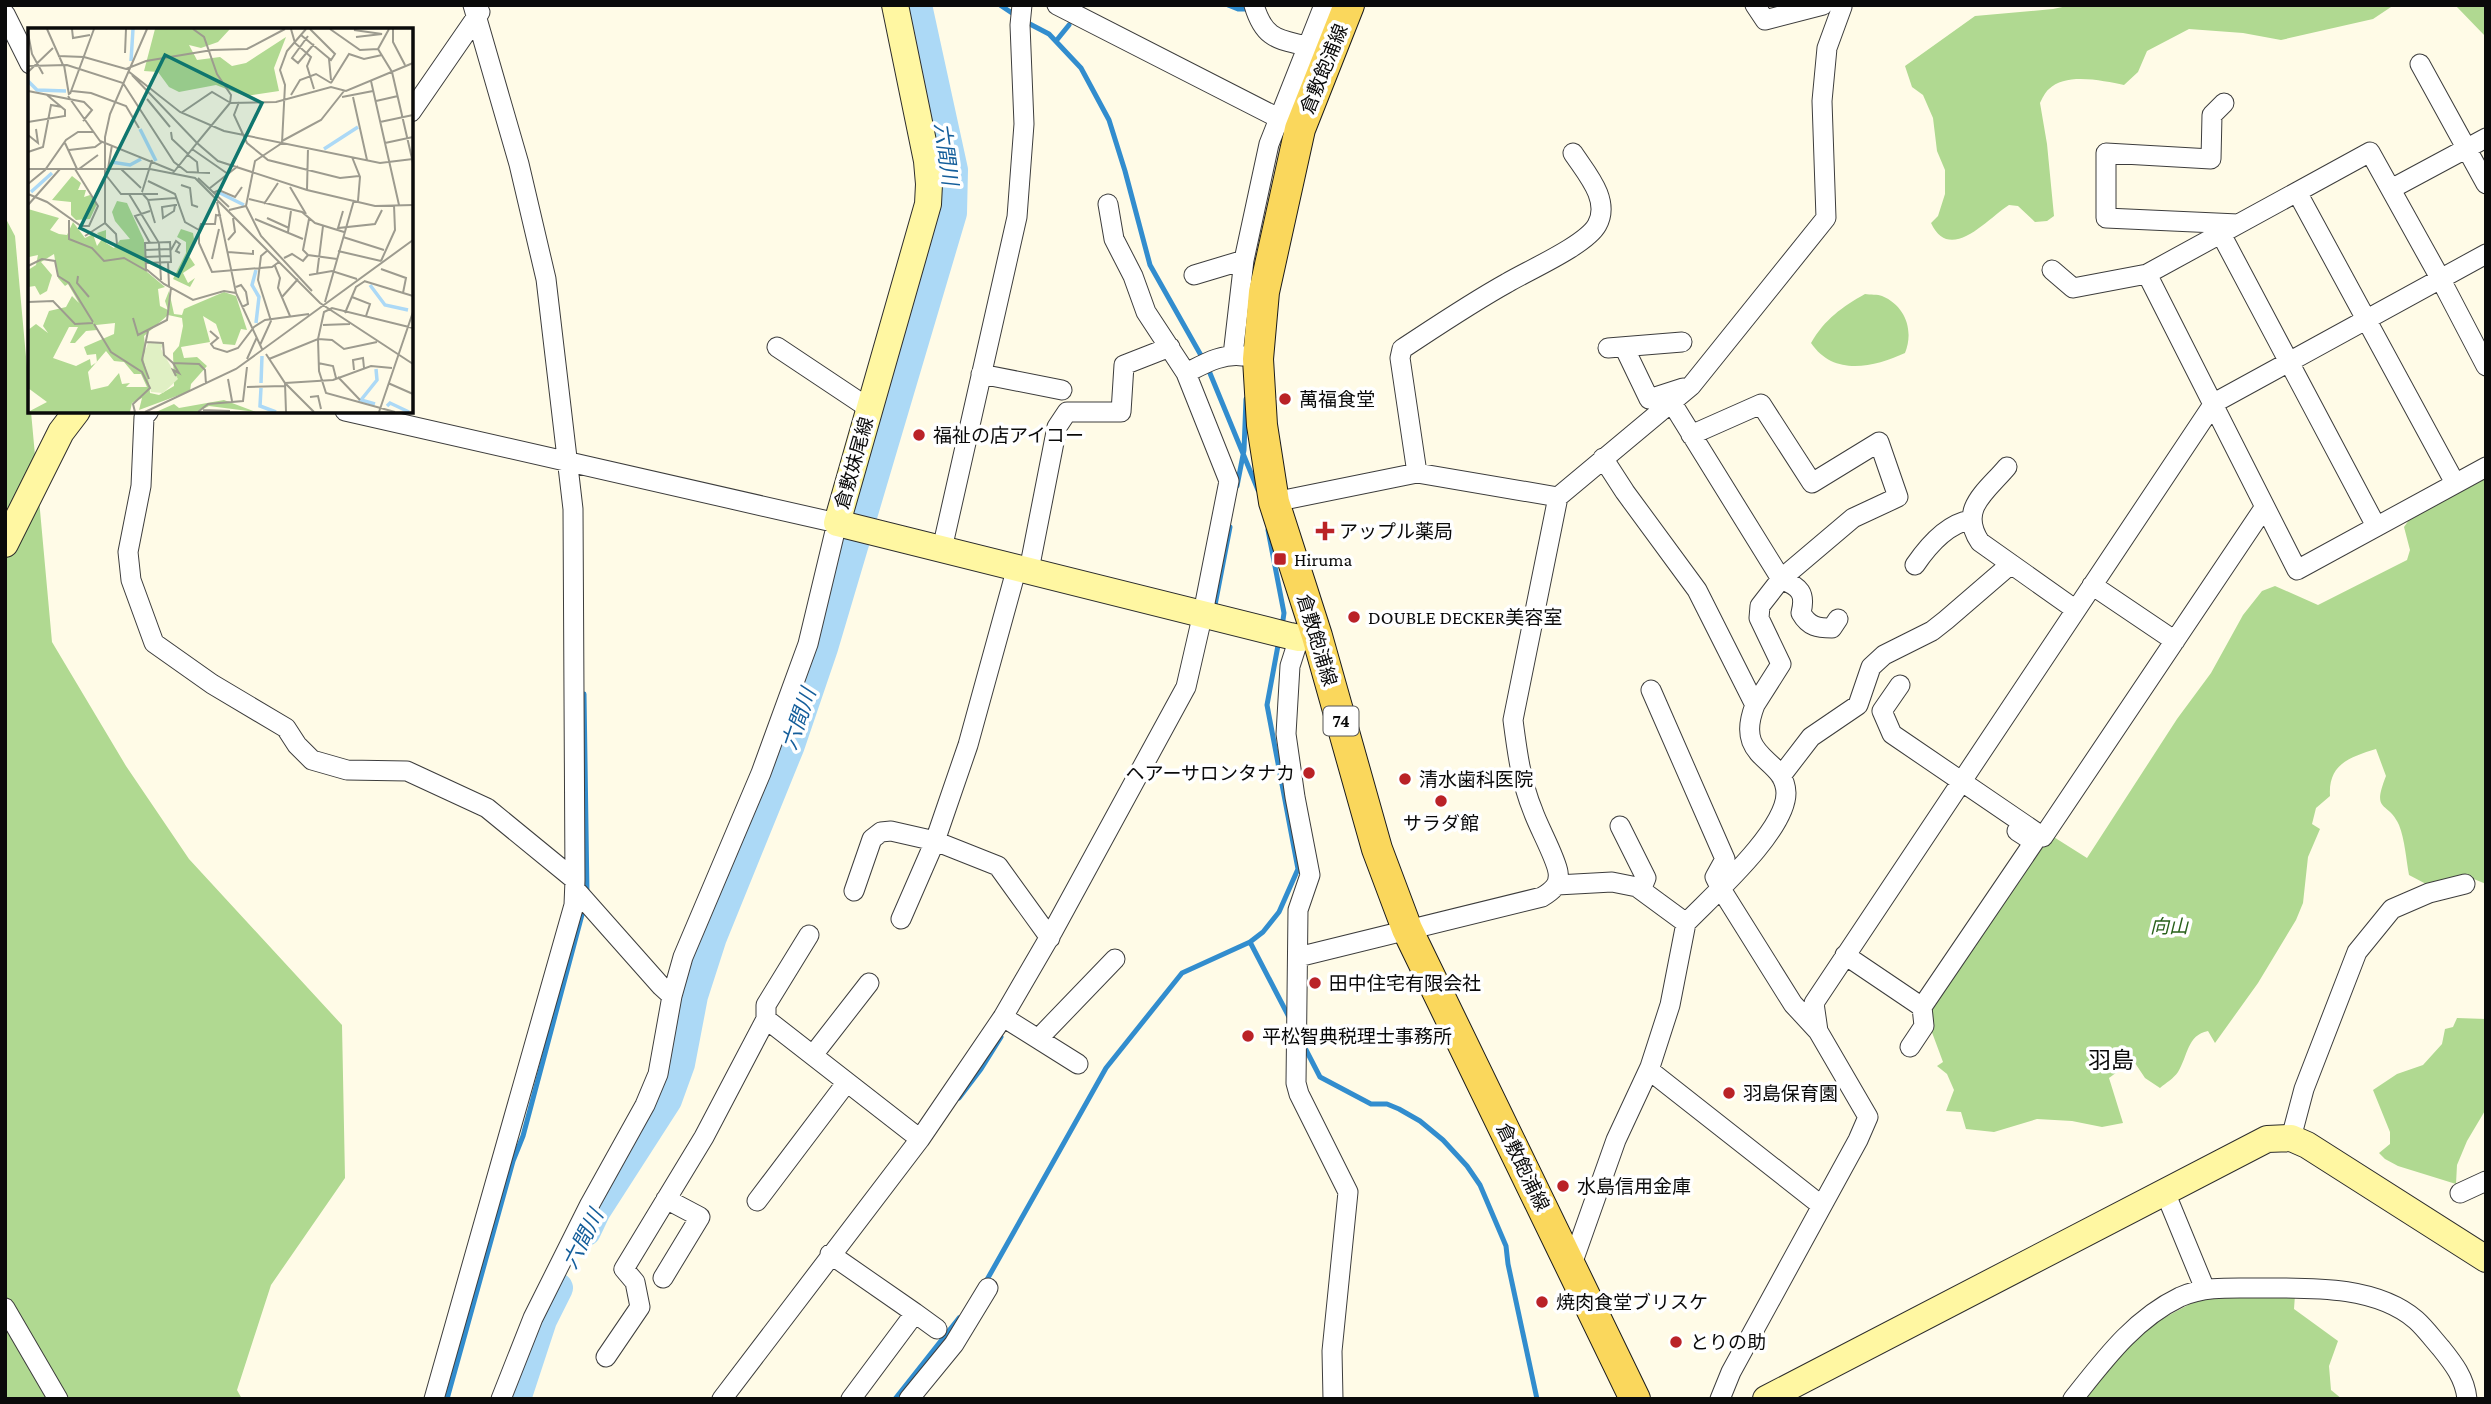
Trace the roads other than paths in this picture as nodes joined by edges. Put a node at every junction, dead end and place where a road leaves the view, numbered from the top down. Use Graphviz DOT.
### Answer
graph roads {
  1 [pos="895,5"];
  2 [pos="1057,5"];
  3 [pos="1324,5"];
  4 [pos="1349,5"];
  5 [pos="1755,5"];
  6 [pos="1833,6"];
  7 [pos="1255,7"];
  8 [pos="478,10"];
  9 [pos="5,13"];
  10 [pos="1021,14"];
  11 [pos="1319,50"];
  12 [pos="28,60"];
  13 [pos="2420,64"];
  14 [pos="2224,103"];
  15 [pos="413,109"];
  16 [pos="1290,124"];
  17 [pos="2486,138"];
  18 [pos="2466,148"];
  19 [pos="1573,153"];
  20 [pos="2486,184"];
  21 [pos="2391,189"];
  22 [pos="2297,192"];
  23 [pos="1108,204"];
  24 [pos="2239,224"];
  25 [pos="2221,234"];
  26 [pos="2486,254"];
  27 [pos="1244,260"];
  28 [pos="2052,270"];
  29 [pos="1194,275"];
  30 [pos="2147,275"];
  31 [pos="2440,278"];
  32 [pos="2366,319"];
  33 [pos="1682,342"];
  34 [pos="777,347"];
  35 [pos="1170,347"];
  36 [pos="1245,357"];
  37 [pos="2289,361"];
  38 [pos="2486,366"];
  39 [pos="1196,368"];
  40 [pos="981,374"];
  41 [pos="1691,386"];
  42 [pos="1062,390"];
  43 [pos="1672,403"];
  44 [pos="2214,403"];
  45 [pos="870,409"];
  46 [pos="75,413"];
  47 [pos="147,413"];
  48 [pos="354,413"];
  49 [pos="1691,435"];
  50 [pos="1603,458"];
  51 [pos="568,461"];
  52 [pos="2007,467"];
  53 [pos="2486,467"];
  54 [pos="1417,473"];
  55 [pos="2455,484"];
  56 [pos="1558,497"];
  57 [pos="1275,502"];
  58 [pos="2264,508"];
  59 [pos="1970,520"];
  60 [pos="849,526"];
  61 [pos="2376,526"];
  62 [pos="5,544"];
  63 [pos="942,549"];
  64 [pos="2011,564"];
  65 [pos="1915,565"];
  66 [pos="1023,569"];
  67 [pos="1781,579"];
  68 [pos="2092,585"];
  69 [pos="2076,610"];
  70 [pos="1203,613"];
  71 [pos="1838,619"];
  72 [pos="1294,635"];
  73 [pos="2175,640"];
  74 [pos="1900,685"];
  75 [pos="1651,690"];
  76 [pos="1755,705"];
  77 [pos="1781,776"];
  78 [pos="1959,785"];
  79 [pos="1620,826"];
  80 [pos="935,841"];
  81 [pos="2465,884"];
  82 [pos="575,885"];
  83 [pos="1557,885"];
  84 [pos="1721,889"];
  85 [pos="1641,890"];
  86 [pos="854,891"];
  87 [pos="901,919"];
  88 [pos="1686,923"];
  89 [pos="1407,929"];
  90 [pos="809,935"];
  91 [pos="1050,938"];
  92 [pos="1845,955"];
  93 [pos="1298,957"];
  94 [pos="1115,960"];
  95 [pos="869,983"];
  96 [pos="672,996"];
  97 [pos="1922,1007"];
  98 [pos="766,1019"];
  99 [pos="1009,1020"];
  100 [pos="1818,1031"];
  101 [pos="1038,1039"];
  102 [pos="1910,1048"];
  103 [pos="813,1055"];
  104 [pos="1078,1064"];
  105 [pos="1649,1070"];
  106 [pos="847,1082"];
  107 [pos="2291,1138"];
  108 [pos="920,1139"];
  109 [pos="2486,1181"];
  110 [pos="2165,1192"];
  111 [pos="2460,1193"];
  112 [pos="666,1199"];
  113 [pos="757,1201"];
  114 [pos="1822,1206"];
  115 [pos="835,1257"];
  116 [pos="2486,1259"];
  117 [pos="1571,1267"];
  118 [pos="663,1278"];
  119 [pos="988,1288"];
  120 [pos="2205,1289"];
  121 [pos="5,1308"];
  122 [pos="915,1313"];
  123 [pos="937,1329"];
  124 [pos="606,1357"];
  125 [pos="58,1399"];
  126 [pos="435,1399"];
  127 [pos="500,1399"];
  128 [pos="722,1399"];
  129 [pos="851,1399"];
  130 [pos="909,1399"];
  131 [pos="1333,1399"];
  132 [pos="1635,1399"];
  133 [pos="1720,1399"];
  134 [pos="1766,1399"];
  135 [pos="2073,1399"];
  136 [pos="2467,1399"];
  1 -- 45 [label="street, 倉敷妹尾線"];
  2 -- 16 [label="street"];
  3 -- 11 [label="street"];
  4 -- 11 [label="main road, 倉敷飽浦線 / 74"];
  5 -- 6 [label="street"];
  6 -- 41 [label="street"];
  7 -- 11 [label="street"];
  8 -- 15 [label="street"];
  8 -- 51 [label="street"];
  9 -- 12 [label="street"];
  10 -- 40 [label="street"];
  11 -- 16 [label="main road, 倉敷飽浦線 / 74"];
  13 -- 18 [label="street"];
  14 -- 24 [label="street"];
  16 -- 27 [label="street"];
  16 -- 36 [label="main road, 倉敷飽浦線 / 74"];
  17 -- 18 [label="street"];
  18 -- 20 [label="street"];
  18 -- 21 [label="street"];
  19 -- 54 [label="street"];
  21 -- 22 [label="street"];
  21 -- 31 [label="street"];
  22 -- 24 [label="street"];
  22 -- 32 [label="street"];
  23 -- 35 [label="street"];
  24 -- 25 [label="street"];
  25 -- 30 [label="street"];
  25 -- 37 [label="street"];
  26 -- 31 [label="street"];
  27 -- 29 [label="street"];
  27 -- 36 [label="street"];
  28 -- 30 [label="street"];
  30 -- 44 [label="street"];
  31 -- 32 [label="street"];
  31 -- 38 [label="street"];
  32 -- 37 [label="street"];
  32 -- 55 [label="street"];
  33 -- 41 [label="street"];
  34 -- 45 [label="street"];
  35 -- 39 [label="street"];
  35 -- 66 [label="street"];
  36 -- 39 [label="street"];
  36 -- 57 [label="main road, 倉敷飽浦線 / 74"];
  37 -- 44 [label="street"];
  37 -- 61 [label="street"];
  39 -- 70 [label="street"];
  40 -- 42 [label="street"];
  40 -- 63 [label="street"];
  41 -- 43 [label="street"];
  43 -- 49 [label="street"];
  43 -- 50 [label="street"];
  44 -- 58 [label="street"];
  44 -- 68 [label="street"];
  45 -- 60 [label="street, 倉敷妹尾線"];
  46 -- 62 [label="street"];
  47 -- 82 [label="street"];
  48 -- 51 [label="street"];
  49 -- 67 [label="street"];
  49 -- 67 [label="street"];
  50 -- 56 [label="street"];
  50 -- 76 [label="street"];
  51 -- 60 [label="street"];
  51 -- 82 [label="street"];
  52 -- 59 [label="street"];
  53 -- 55 [label="street"];
  54 -- 56 [label="street"];
  54 -- 57 [label="street"];
  55 -- 61 [label="street"];
  56 -- 83 [label="street"];
  57 -- 72 [label="main road, 倉敷飽浦線 / 74"];
  58 -- 61 [label="street"];
  58 -- 73 [label="street"];
  59 -- 64 [label="street"];
  59 -- 65 [label="street"];
  60 -- 63 [label="street, 倉敷妹尾線"];
  60 -- 96 [label="street"];
  63 -- 66 [label="street, 倉敷妹尾線"];
  64 -- 69 [label="street"];
  64 -- 77 [label="street"];
  66 -- 70 [label="street, 倉敷妹尾線"];
  66 -- 80 [label="street"];
  67 -- 71 [label="street"];
  67 -- 76 [label="street"];
  68 -- 69 [label="street"];
  68 -- 73 [label="street"];
  69 -- 78 [label="street"];
  70 -- 72 [label="street, 倉敷妹尾線"];
  70 -- 91 [label="street"];
  72 -- 89 [label="main road, 倉敷飽浦線 / 74"];
  72 -- 93 [label="street"];
  73 -- 78 [label="street"];
  74 -- 78 [label="street"];
  75 -- 84 [label="street"];
  76 -- 77 [label="street"];
  77 -- 84 [label="street"];
  78 -- 92 [label="street"];
  78 -- 97 [label="street"];
  79 -- 85 [label="street"];
  80 -- 86 [label="street"];
  80 -- 87 [label="street"];
  80 -- 91 [label="street"];
  81 -- 107 [label="street"];
  82 -- 96 [label="street"];
  82 -- 126 [label="street"];
  83 -- 85 [label="street"];
  83 -- 89 [label="street"];
  84 -- 88 [label="street"];
  84 -- 100 [label="street"];
  85 -- 88 [label="street"];
  88 -- 105 [label="street"];
  89 -- 93 [label="street"];
  89 -- 117 [label="main road, 倉敷飽浦線 / 74"];
  90 -- 98 [label="street"];
  91 -- 99 [label="street"];
  92 -- 97 [label="street"];
  92 -- 100 [label="street"];
  93 -- 131 [label="street"];
  94 -- 101 [label="street"];
  95 -- 103 [label="street"];
  96 -- 127 [label="street"];
  97 -- 102 [label="street"];
  98 -- 103 [label="street"];
  98 -- 112 [label="street"];
  99 -- 101 [label="street"];
  99 -- 108 [label="street"];
  100 -- 114 [label="street"];
  101 -- 104 [label="street"];
  103 -- 106 [label="street"];
  105 -- 114 [label="street"];
  105 -- 117 [label="street"];
  106 -- 108 [label="street"];
  106 -- 113 [label="street"];
  107 -- 110 [label="street"];
  107 -- 116 [label="street"];
  108 -- 115 [label="street"];
  109 -- 111 [label="street"];
  110 -- 120 [label="street"];
  110 -- 134 [label="street"];
  112 -- 118 [label="street"];
  112 -- 124 [label="street"];
  114 -- 133 [label="street"];
  115 -- 122 [label="street"];
  115 -- 128 [label="street"];
  117 -- 132 [label="main road, 倉敷飽浦線 / 74"];
  119 -- 130 [label="street"];
  120 -- 135 [label="street"];
  120 -- 136 [label="street"];
  121 -- 125 [label="street"];
  122 -- 123 [label="street"];
  122 -- 129 [label="street"];
}
